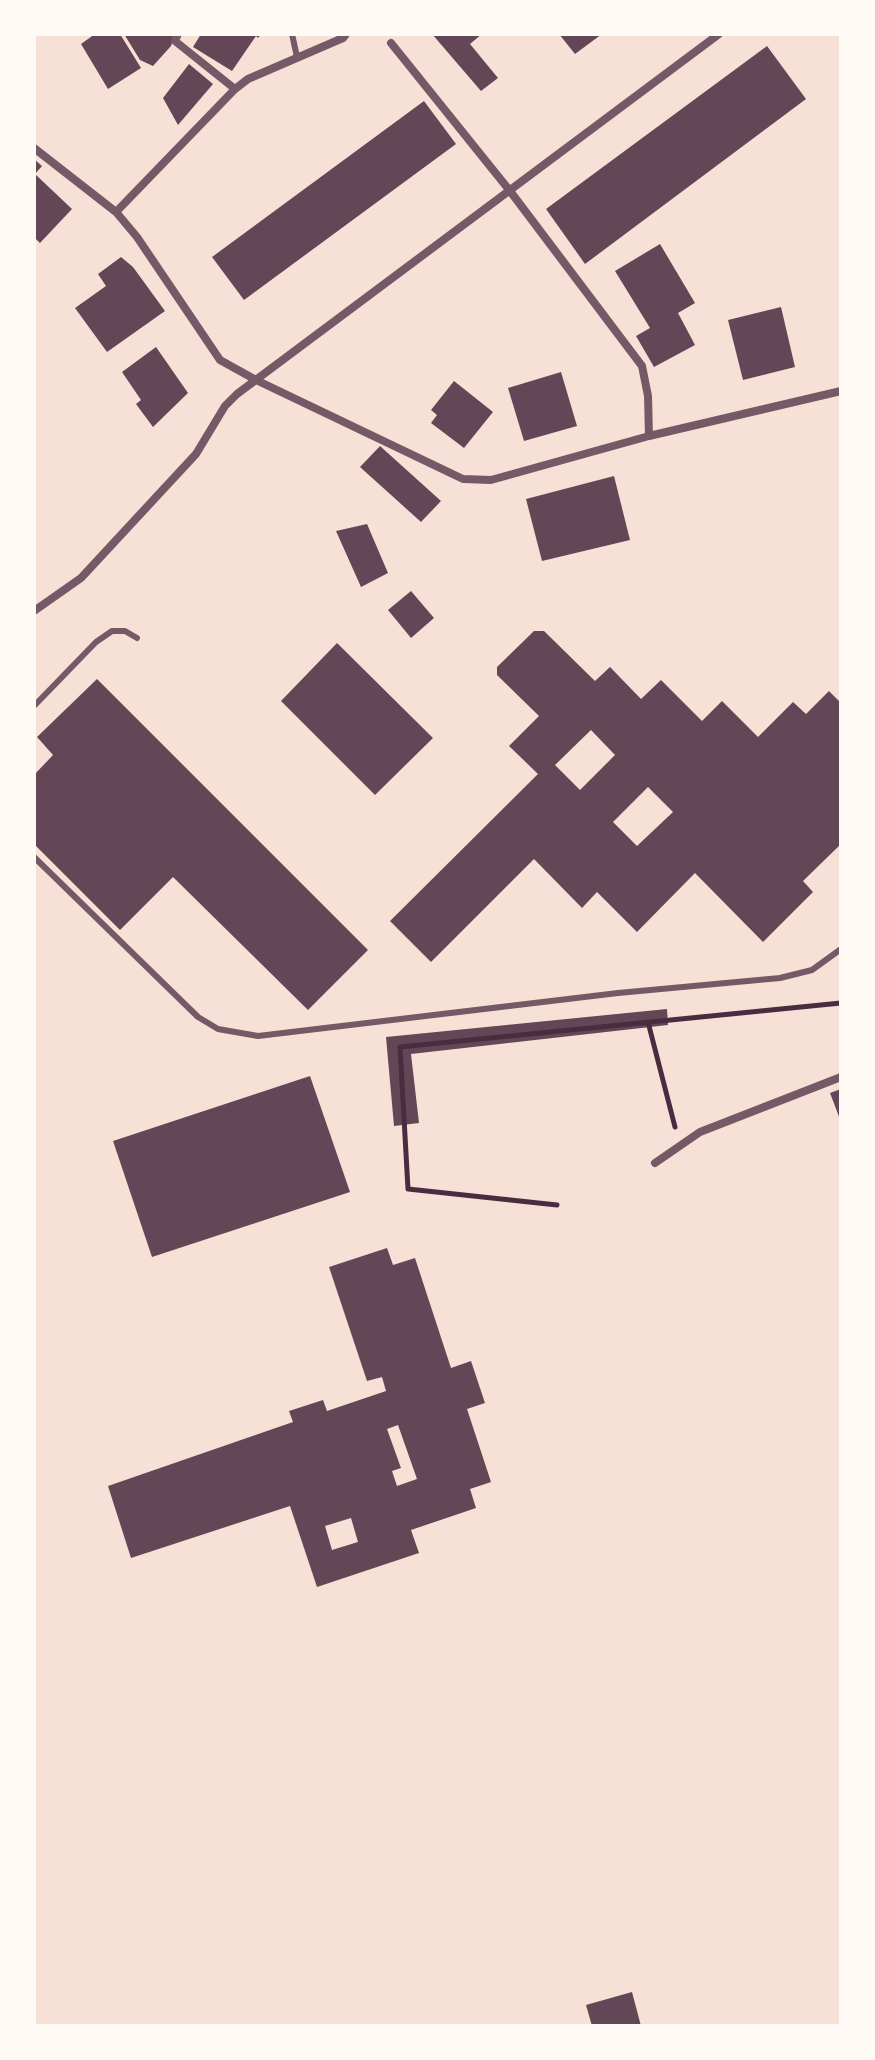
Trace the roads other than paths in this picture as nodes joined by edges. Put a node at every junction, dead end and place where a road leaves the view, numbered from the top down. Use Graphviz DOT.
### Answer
graph roads {
  1 [pos="178,34"];
  2 [pos="292,34"];
  3 [pos="346,34"];
  4 [pos="719,34"];
  5 [pos="391,43"];
  6 [pos="297,57"];
  7 [pos="235,89"];
  8 [pos="34,148"];
  9 [pos="510,191"];
  10 [pos="116,212"];
  11 [pos="256,380"];
  12 [pos="841,391"];
  13 [pos="649,436"];
  14 [pos="34,611"];
  15 [pos="137,638"];
  16 [pos="34,706"];
  17 [pos="34,857"];
  18 [pos="841,949"];
  19 [pos="841,1077"];
  20 [pos="655,1163"];
  1 -- 7 [label="street"];
  2 -- 6 [label="lane"];
  3 -- 6 [label="street"];
  4 -- 9 [label="street"];
  5 -- 9 [label="street"];
  6 -- 7 [label="street"];
  7 -- 10 [label="street"];
  8 -- 10 [label="street"];
  9 -- 11 [label="street"];
  9 -- 13 [label="street"];
  10 -- 11 [label="street"];
  11 -- 13 [label="street"];
  11 -- 14 [label="street"];
  12 -- 13 [label="street"];
  15 -- 16 [label="lane"];
  17 -- 18 [label="lane"];
  19 -- 20 [label="street"];
}
